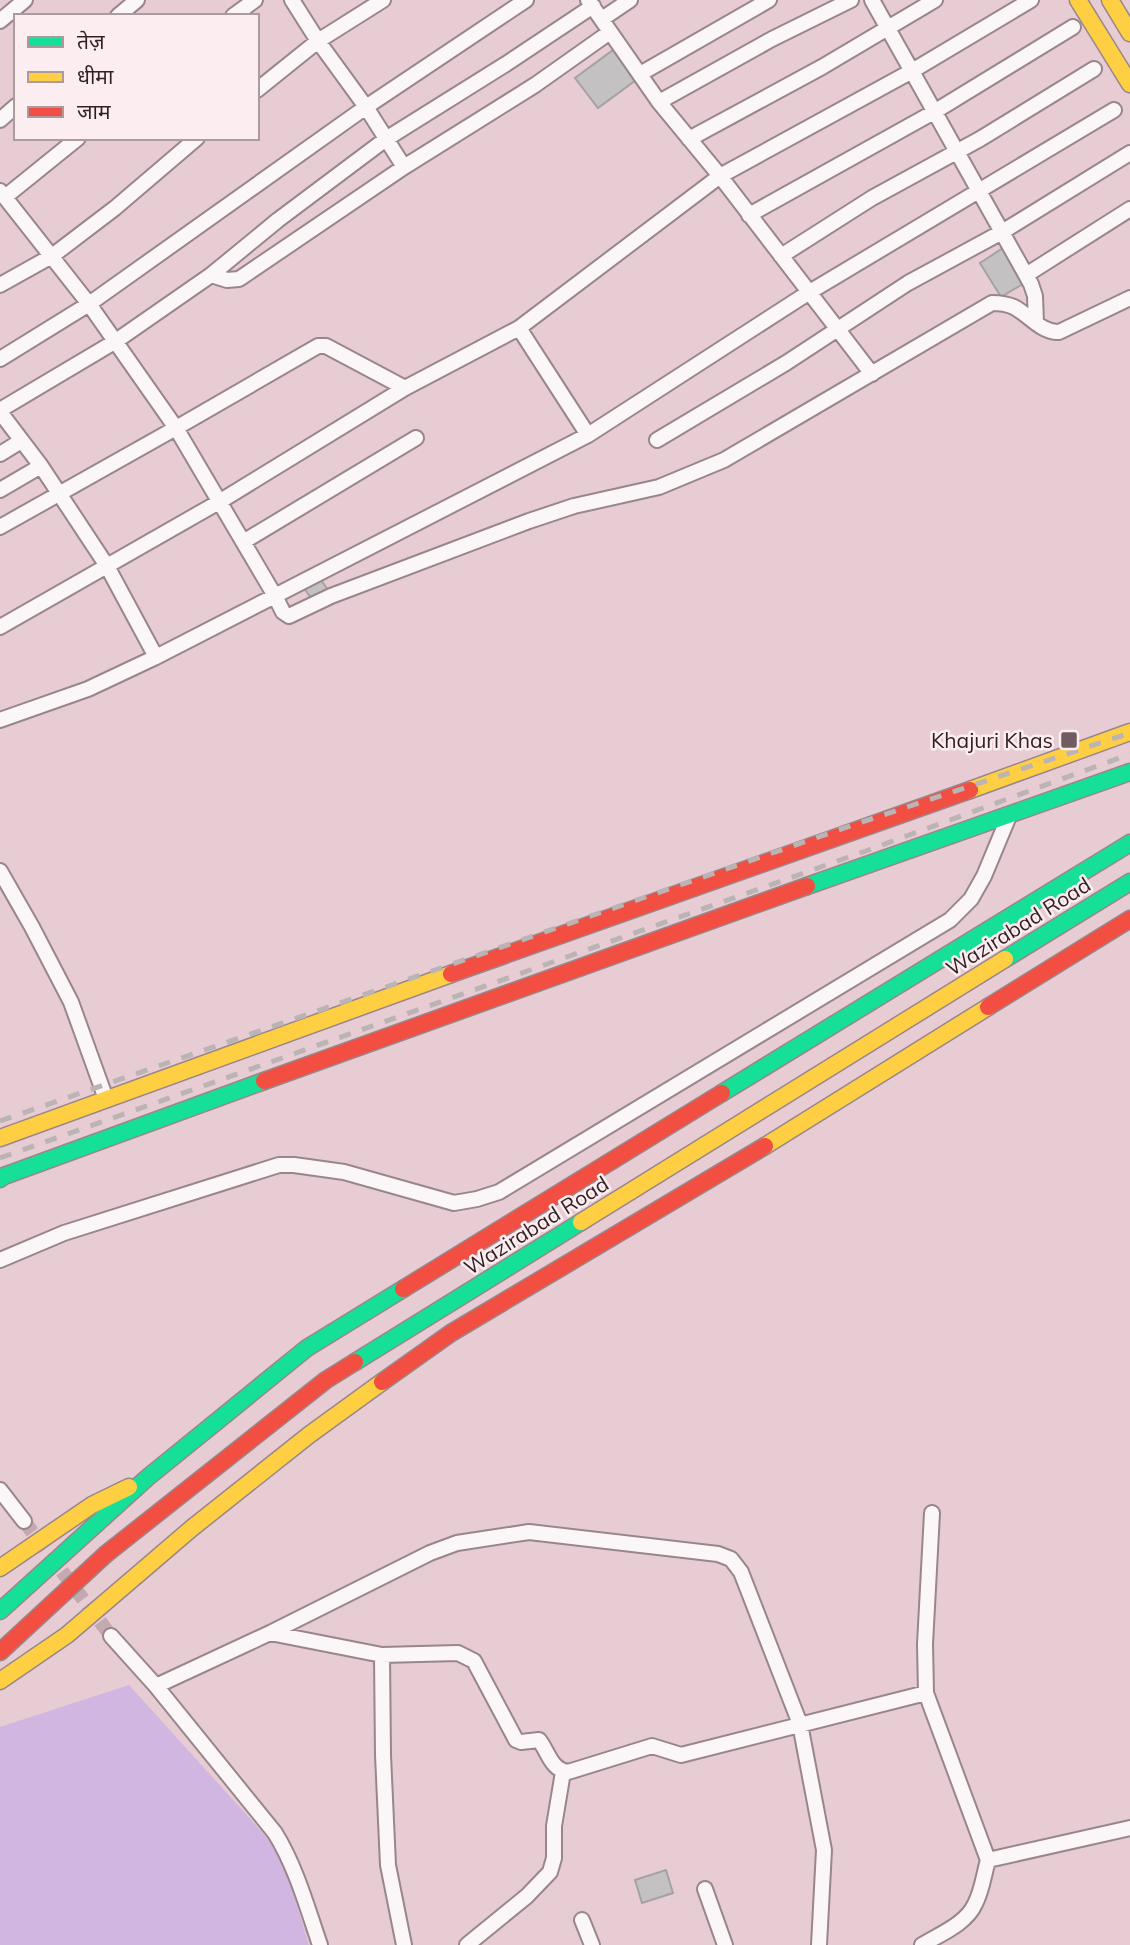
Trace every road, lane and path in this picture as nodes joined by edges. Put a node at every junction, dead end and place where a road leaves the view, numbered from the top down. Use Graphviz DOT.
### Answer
graph roads {
  1 [pos="26,0"];
  2 [pos="137,0"];
  3 [pos="255,0"];
  4 [pos="292,0"];
  5 [pos="383,0"];
  6 [pos="526,0"];
  7 [pos="630,0"];
  8 [pos="769,0"];
  9 [pos="851,0"];
  10 [pos="872,0"];
  11 [pos="935,0"];
  12 [pos="1031,0"];
  13 [pos="1078,0"];
  14 [pos="1110,0"];
  15 [pos="594,8"];
  16 [pos="120,14"];
  17 [pos="236,14"];
  18 [pos="0,21"];
  19 [pos="1073,27"];
  20 [pos="887,29"];
  21 [pos="610,32"];
  22 [pos="1130,33"];
  23 [pos="318,41"];
  24 [pos="1094,69"];
  25 [pos="912,71"];
  26 [pos="640,74"];
  27 [pos="1130,84"];
  28 [pos="259,88"];
  29 [pos="659,102"];
  30 [pos="366,107"];
  31 [pos="14,108"];
  32 [pos="1114,110"];
  33 [pos="934,112"];
  34 [pos="0,120"];
  35 [pos="386,139"];
  36 [pos="689,139"];
  37 [pos="75,140"];
  38 [pos="195,140"];
  39 [pos="956,152"];
  40 [pos="1130,153"];
  41 [pos="404,167"];
  42 [pos="720,176"];
  43 [pos="979,191"];
  44 [pos="2,194"];
  45 [pos="1130,209"];
  46 [pos="749,215"];
  47 [pos="1002,232"];
  48 [pos="52,256"];
  49 [pos="781,256"];
  50 [pos="211,275"];
  51 [pos="1026,275"];
  52 [pos="0,285"];
  53 [pos="808,293"];
  54 [pos="1130,298"];
  55 [pos="89,304"];
  56 [pos="1036,323"];
  57 [pos="519,328"];
  58 [pos="839,330"];
  59 [pos="116,341"];
  60 [pos="0,359"];
  61 [pos="872,374"];
  62 [pos="405,388"];
  63 [pos="0,411"];
  64 [pos="176,428"];
  65 [pos="588,435"];
  66 [pos="416,438"];
  67 [pos="657,440"];
  68 [pos="21,442"];
  69 [pos="0,454"];
  70 [pos="41,466"];
  71 [pos="0,490"];
  72 [pos="60,494"];
  73 [pos="219,502"];
  74 [pos="0,527"];
  75 [pos="243,542"];
  76 [pos="107,566"];
  77 [pos="275,596"];
  78 [pos="0,627"];
  79 [pos="156,657"];
  80 [pos="0,720"];
  81 [pos="1130,732"];
  82 [pos="1130,772"];
  83 [pos="1009,816"];
  84 [pos="1130,843"];
  85 [pos="0,871"];
  86 [pos="1130,882"];
  87 [pos="1130,919"];
  88 [pos="106,1099"];
  89 [pos="0,1138"];
  90 [pos="0,1179"];
  91 [pos="0,1261"];
  92 [pos="147,1478"];
  93 [pos="0,1490"];
  94 [pos="932,1513"];
  95 [pos="24,1521"];
  96 [pos="0,1568"];
  97 [pos="0,1611"];
  98 [pos="270,1633"];
  99 [pos="111,1636"];
  100 [pos="0,1652"];
  101 [pos="382,1655"];
  102 [pos="0,1681"];
  103 [pos="156,1686"];
  104 [pos="926,1693"];
  105 [pos="800,1724"];
  106 [pos="563,1772"];
  107 [pos="1130,1828"];
  108 [pos="988,1860"];
  109 [pos="705,1889"];
  110 [pos="582,1920"];
  111 [pos="320,1945"];
  112 [pos="404,1945"];
  113 [pos="467,1945"];
  114 [pos="592,1945"];
  115 [pos="725,1945"];
  116 [pos="818,1945"];
  117 [pos="922,1945"];
  1 -- 18 [label="street"];
  2 -- 16 [label="street"];
  3 -- 17 [label="street"];
  4 -- 23 [label="street"];
  5 -- 23 [label="street"];
  6 -- 30 [label="street"];
  7 -- 15 [label="street"];
  8 -- 26 [label="street"];
  9 -- 29 [label="street"];
  10 -- 20 [label="street"];
  11 -- 20 [label="street"];
  12 -- 25 [label="street"];
  13 -- 27 [label="main road"];
  14 -- 22 [label="main road"];
  15 -- 21 [label="street"];
  15 -- 35 [label="street"];
  19 -- 33 [label="street"];
  20 -- 25 [label="street"];
  20 -- 36 [label="street"];
  21 -- 26 [label="street"];
  21 -- 41 [label="street"];
  23 -- 28 [label="street"];
  23 -- 30 [label="street"];
  24 -- 39 [label="street"];
  25 -- 33 [label="street"];
  25 -- 42 [label="street"];
  26 -- 29 [label="street"];
  29 -- 36 [label="street"];
  30 -- 35 [label="street"];
  30 -- 55 [label="street"];
  31 -- 34 [label="street"];
  32 -- 43 [label="street"];
  33 -- 39 [label="street"];
  33 -- 46 [label="street"];
  35 -- 41 [label="street"];
  35 -- 50 [label="street"];
  36 -- 42 [label="street"];
  37 -- 44 [label="street"];
  38 -- 48 [label="street"];
  39 -- 43 [label="street"];
  39 -- 49 [label="street"];
  40 -- 47 [label="street"];
  41 -- 50 [label="street"];
  42 -- 46 [label="street"];
  42 -- 57 [label="street"];
  43 -- 47 [label="street"];
  43 -- 53 [label="street"];
  44 -- 48 [label="street"];
  45 -- 51 [label="street"];
  46 -- 49 [label="street"];
  47 -- 51 [label="street"];
  47 -- 58 [label="street"];
  48 -- 52 [label="street"];
  48 -- 55 [label="street"];
  49 -- 53 [label="street"];
  50 -- 59 [label="street"];
  51 -- 56 [label="street"];
  53 -- 58 [label="street"];
  53 -- 65 [label="street"];
  54 -- 56 [label="street"];
  55 -- 59 [label="street"];
  55 -- 60 [label="street"];
  56 -- 61 [label="street"];
  57 -- 62 [label="street"];
  57 -- 65 [label="street"];
  58 -- 61 [label="street"];
  58 -- 67 [label="street"];
  59 -- 63 [label="street"];
  59 -- 64 [label="street"];
  61 -- 77 [label="street"];
  62 -- 64 [label="street"];
  62 -- 73 [label="street"];
  63 -- 68 [label="street"];
  64 -- 72 [label="street"];
  64 -- 73 [label="street"];
  65 -- 77 [label="street"];
  66 -- 75 [label="street"];
  68 -- 69 [label="street"];
  68 -- 70 [label="street"];
  70 -- 71 [label="street"];
  70 -- 72 [label="street"];
  72 -- 74 [label="street"];
  72 -- 76 [label="street"];
  73 -- 75 [label="street"];
  73 -- 76 [label="street"];
  75 -- 77 [label="street"];
  76 -- 78 [label="street"];
  76 -- 79 [label="street"];
  77 -- 79 [label="street"];
  79 -- 80 [label="street"];
  81 -- 88 [label="main road"];
  82 -- 83 [label="main road"];
  83 -- 90 [label="main road"];
  83 -- 91 [label="street"];
  84 -- 92 [label="main road, Wazirabad Road"];
  85 -- 88 [label="street"];
  86 -- 100 [label="main road, Wazirabad Road"];
  87 -- 102 [label="main road"];
  88 -- 89 [label="main road"];
  92 -- 96 [label="main road"];
  92 -- 97 [label="main road"];
  93 -- 95 [label="street"];
  94 -- 104 [label="street"];
  98 -- 101 [label="street"];
  98 -- 103 [label="street"];
  98 -- 105 [label="street"];
  99 -- 103 [label="street"];
  101 -- 106 [label="street"];
  101 -- 112 [label="street"];
  103 -- 111 [label="street"];
  104 -- 105 [label="street"];
  104 -- 108 [label="street"];
  105 -- 106 [label="street"];
  105 -- 116 [label="street"];
  106 -- 113 [label="street"];
  107 -- 108 [label="street"];
  108 -- 117 [label="street"];
  109 -- 115 [label="street"];
  110 -- 114 [label="street"];
}
